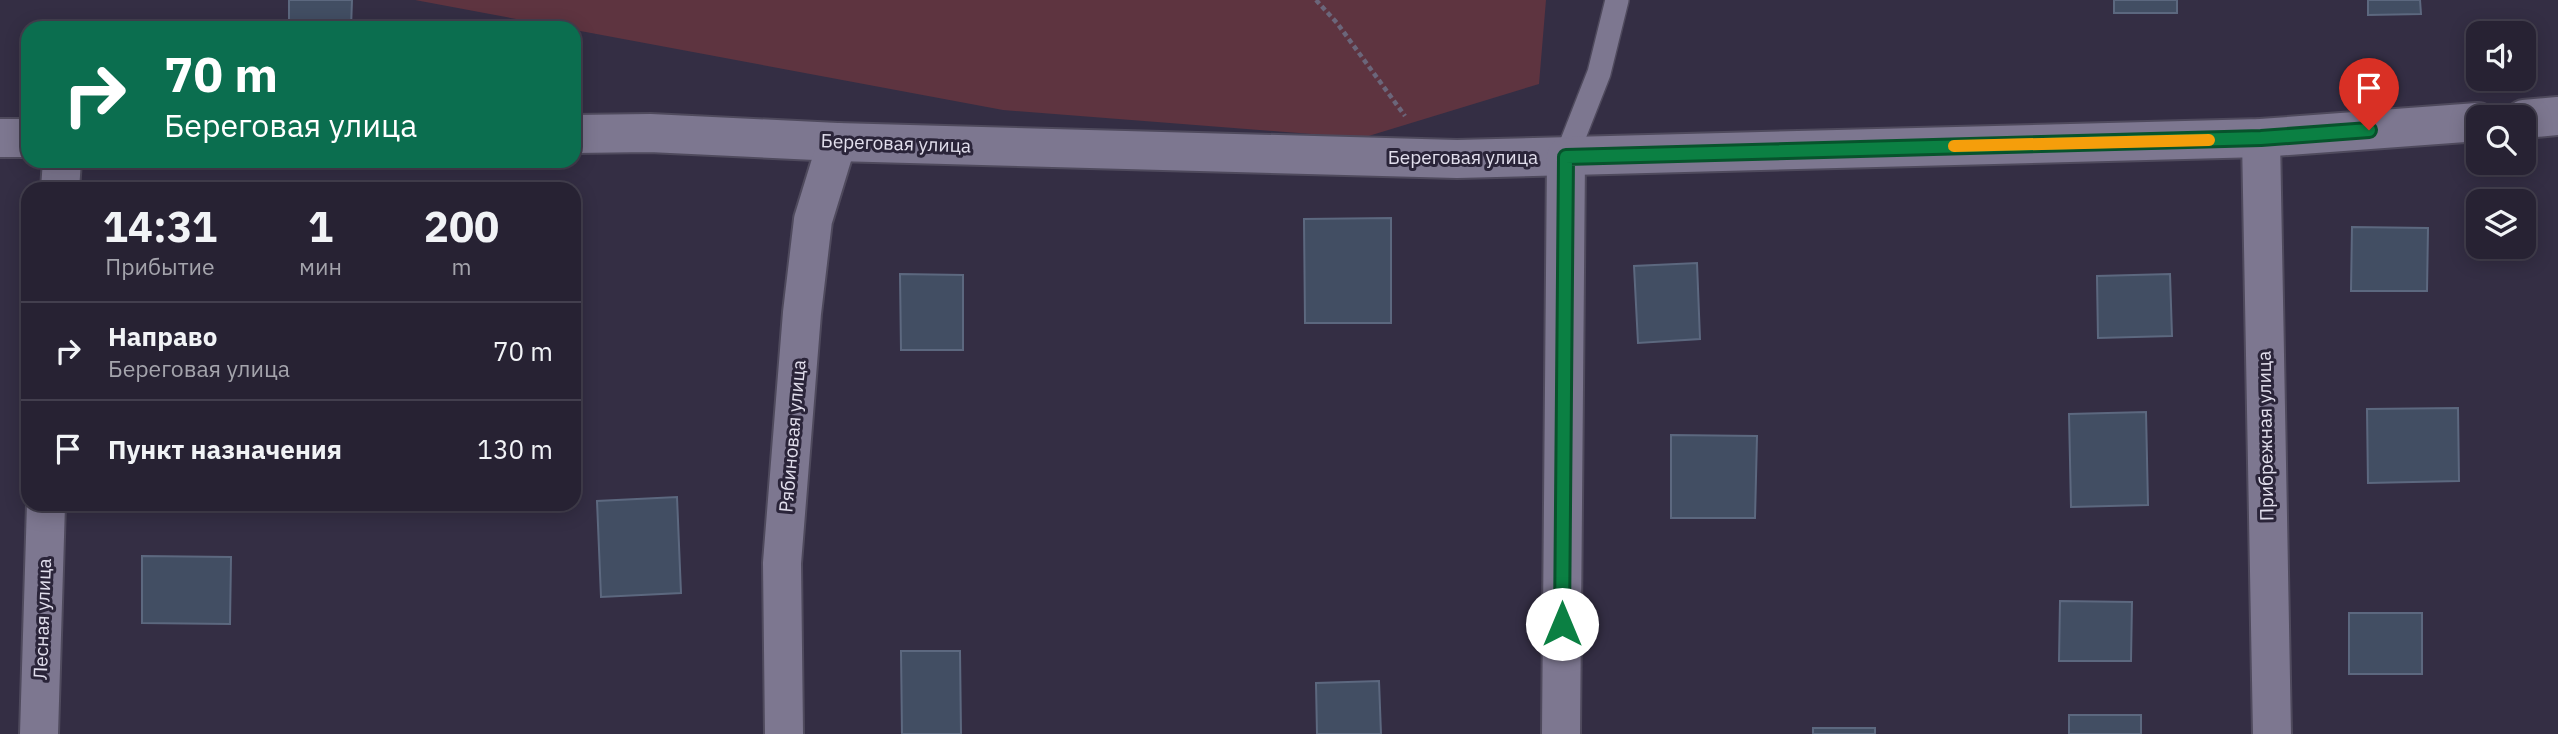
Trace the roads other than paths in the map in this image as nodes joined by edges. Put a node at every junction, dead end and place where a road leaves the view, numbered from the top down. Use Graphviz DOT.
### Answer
graph roads {
  1 [pos="1617,0"];
  2 [pos="2558,116"];
  3 [pos="2536,118"];
  4 [pos="2466,123"];
  5 [pos="581,134"];
  6 [pos="0,138"];
  7 [pos="21,138"];
  8 [pos="2261,138"];
  9 [pos="838,142"];
  10 [pos="1566,157"];
  11 [pos="46,511"];
  12 [pos="39,734"];
  13 [pos="783,734"];
  14 [pos="1561,734"];
  15 [pos="2272,734"];
  1 -- 10 [label="lane"];
  2 -- 3 [label="street"];
  4 -- 8 [label="street, Береговая улица"];
  5 -- 9 [label="street, Береговая улица"];
  6 -- 7 [label="street"];
  8 -- 10 [label="street, Береговая улица"];
  8 -- 15 [label="street, Прибрежная улица"];
  9 -- 10 [label="street, Береговая улица"];
  9 -- 13 [label="street, Рябиновая улица"];
  10 -- 14 [label="street"];
  11 -- 12 [label="street, Лесная улица"];
}
